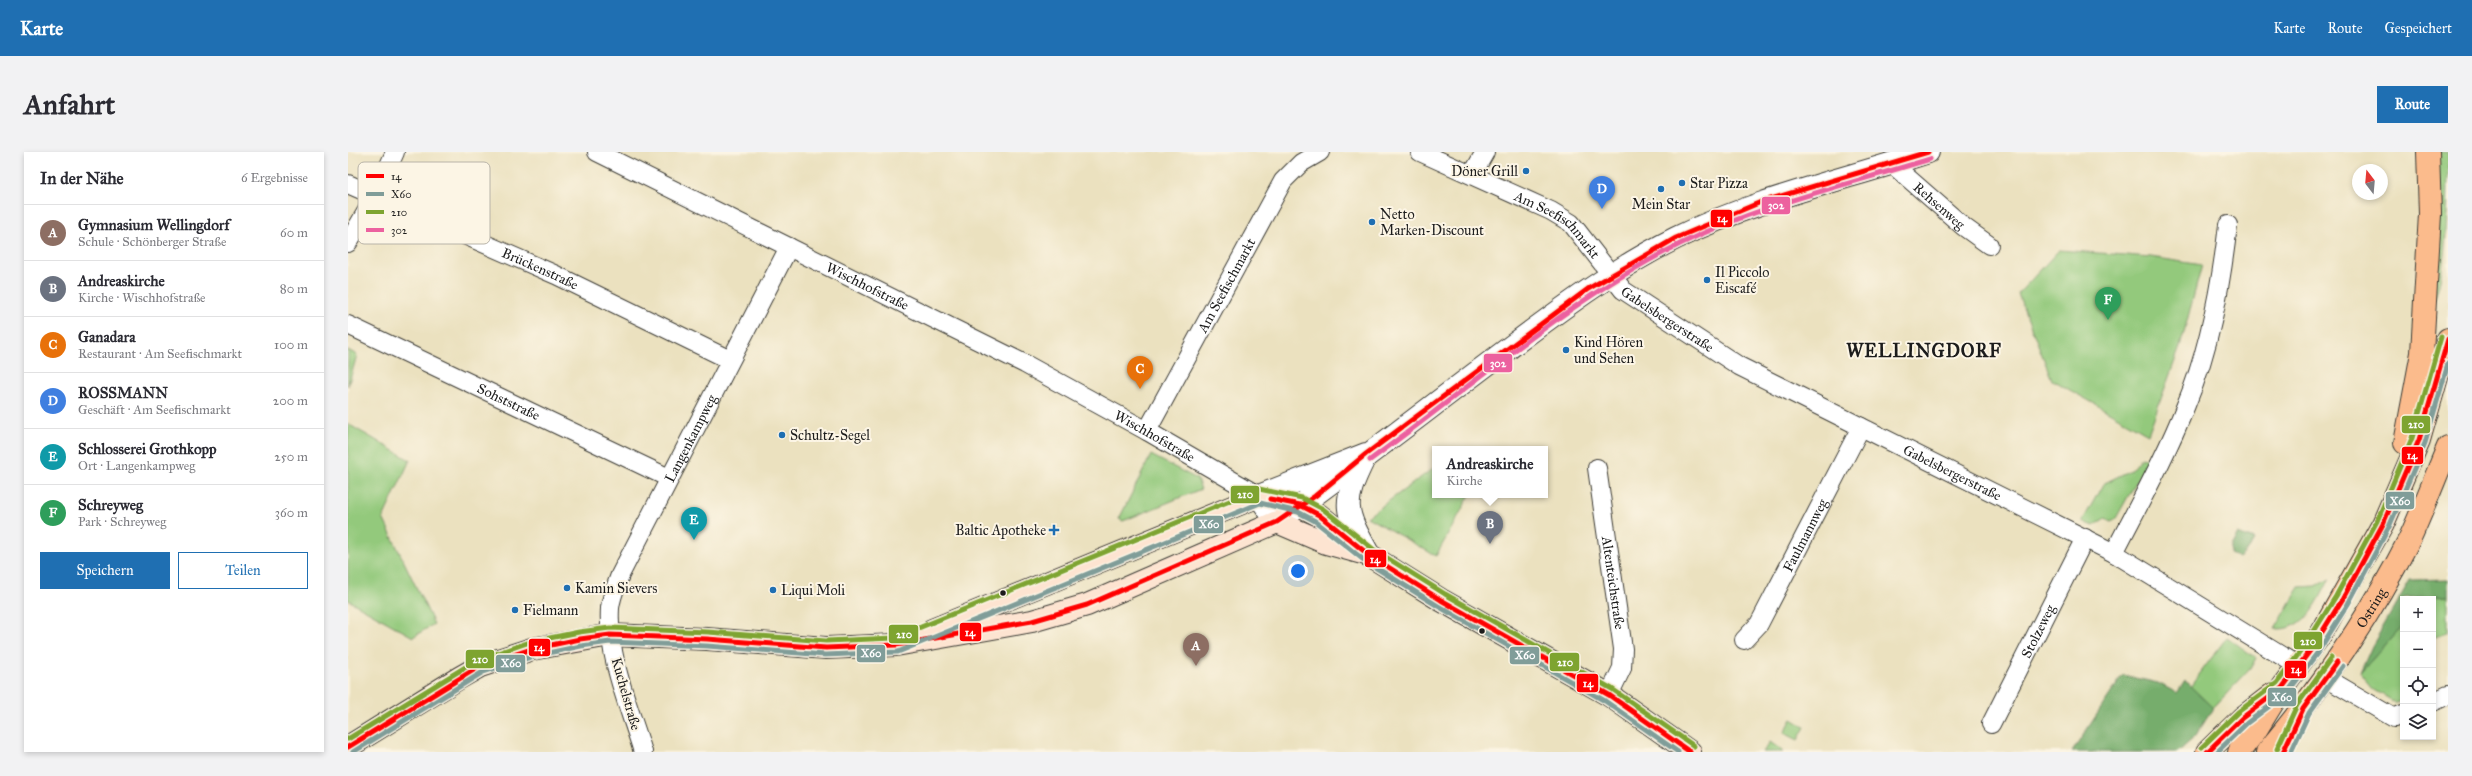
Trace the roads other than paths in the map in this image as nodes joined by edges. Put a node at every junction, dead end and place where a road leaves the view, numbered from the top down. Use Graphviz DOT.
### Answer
graph roads {
  1 [pos="395,152"];
  2 [pos="597,152"];
  3 [pos="1320,152"];
  4 [pos="1420,152"];
  5 [pos="1485,152"];
  6 [pos="1928,152"];
  7 [pos="2428,152"];
  8 [pos="391,162"];
  9 [pos="1892,164"];
  10 [pos="1472,175"];
  11 [pos="348,184"];
  12 [pos="358,188"];
  13 [pos="2228,225"];
  14 [pos="358,226"];
  15 [pos="348,243"];
  16 [pos="486,244"];
  17 [pos="1989,245"];
  18 [pos="789,247"];
  19 [pos="1610,275"];
  20 [pos="348,325"];
  21 [pos="2448,339"];
  22 [pos="730,360"];
  23 [pos="1861,427"];
  24 [pos="1147,431"];
  25 [pos="2448,447"];
  26 [pos="1366,454"];
  27 [pos="1598,468"];
  28 [pos="669,478"];
  29 [pos="1259,496"];
  30 [pos="2394,501"];
  31 [pos="1300,505"];
  32 [pos="1277,522"];
  33 [pos="2085,538"];
  34 [pos="2114,553"];
  35 [pos="1369,555"];
  36 [pos="610,635"];
  37 [pos="1744,640"];
  38 [pos="896,645"];
  39 [pos="2298,666"];
  40 [pos="2326,678"];
  41 [pos="2282,688"];
  42 [pos="1609,695"];
  43 [pos="2448,695"];
  44 [pos="2436,701"];
  45 [pos="2303,709"];
  46 [pos="2400,715"];
  47 [pos="1991,724"];
  48 [pos="348,747"];
  49 [pos="643,752"];
  50 [pos="1690,752"];
  51 [pos="2207,752"];
  52 [pos="2239,752"];
  53 [pos="2267,752"];
  54 [pos="2283,752"];
  1 -- 8 [label="street"];
  2 -- 18 [label="street, Wischhofstraße"];
  3 -- 24 [label="street, Am Seefischmarkt"];
  4 -- 10 [label="street, Am Seefischmarkt"];
  5 -- 10 [label="street"];
  6 -- 9 [label="street"];
  7 -- 30 [label="highway"];
  9 -- 17 [label="street, Rehsenweg"];
  9 -- 19 [label="street"];
  10 -- 19 [label="street, Am Seefischmarkt"];
  11 -- 12 [label="street, Brückenstraße"];
  13 -- 34 [label="street"];
  14 -- 15 [label="street"];
  16 -- 22 [label="street, Brückenstraße"];
  18 -- 22 [label="street, Langenkampweg"];
  18 -- 24 [label="street, Wischhofstraße"];
  19 -- 23 [label="street, Gabelsbergerstraße"];
  19 -- 26 [label="street"];
  20 -- 28 [label="street, Sohststraße"];
  21 -- 30 [label="highway, Ostring"];
  22 -- 28 [label="street, Langenkampweg"];
  23 -- 33 [label="street, Gabelsbergerstraße"];
  23 -- 37 [label="street, Faulmannweg"];
  24 -- 29 [label="street, Wischhofstraße"];
  25 -- 40 [label="highway, Ostring"];
  26 -- 29 [label="street"];
  26 -- 31 [label="street"];
  26 -- 35 [label="street"];
  27 -- 42 [label="street, Altenteichstraße"];
  28 -- 36 [label="street, Langenkampweg"];
  29 -- 31 [label="main road, Wischhofstraße"];
  29 -- 32 [label="street"];
  29 -- 38 [label="main road"];
  30 -- 39 [label="highway, Ostring"];
  31 -- 32 [label="street"];
  31 -- 35 [label="main road, Wischhofstraße"];
  32 -- 35 [label="main road"];
  32 -- 38 [label="main road"];
  33 -- 34 [label="street, Gabelsbergerstraße"];
  33 -- 47 [label="street, Stolzeweg"];
  34 -- 39 [label="street, Gabelsbergerstraße"];
  35 -- 42 [label="main road, Wischhofstraße"];
  36 -- 38 [label="main road"];
  36 -- 48 [label="main road"];
  36 -- 49 [label="street, Kuchelstraße"];
  39 -- 41 [label="highway, Ostring"];
  40 -- 45 [label="highway, Ostring"];
  40 -- 46 [label="street"];
  41 -- 51 [label="highway"];
  41 -- 52 [label="highway, Ostring"];
  42 -- 50 [label="main road, Wischhofstraße"];
  43 -- 44 [label="street"];
  45 -- 53 [label="highway, Ostring"];
  45 -- 54 [label="highway"];
}
